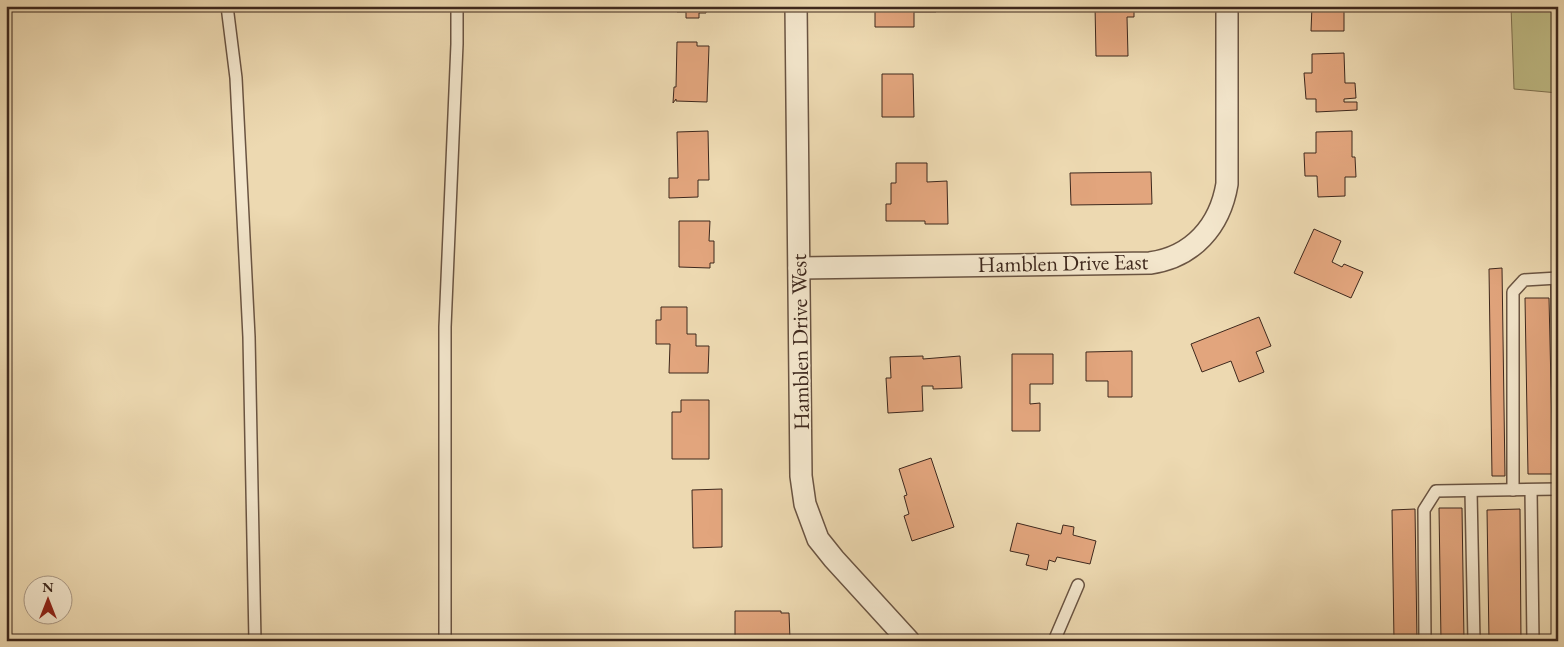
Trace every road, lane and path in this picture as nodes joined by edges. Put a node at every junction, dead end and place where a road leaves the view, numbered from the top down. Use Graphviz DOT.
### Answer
graph roads {
  1 [pos="227,6"];
  2 [pos="457,6"];
  3 [pos="796,6"];
  4 [pos="1227,6"];
  5 [pos="799,268"];
  6 [pos="1558,278"];
  7 [pos="1558,386"];
  8 [pos="1558,489"];
  9 [pos="1513,490"];
  10 [pos="1531,490"];
  11 [pos="1471,491"];
  12 [pos="1078,585"];
  13 [pos="255,641"];
  14 [pos="445,641"];
  15 [pos="910,641"];
  16 [pos="1054,641"];
  17 [pos="1425,641"];
  18 [pos="1474,641"];
  19 [pos="1533,641"];
  1 -- 13 [label="lane"];
  2 -- 14 [label="lane"];
  3 -- 5 [label="street, Hamblen Drive West"];
  4 -- 5 [label="street, Hamblen Drive East"];
  5 -- 15 [label="street, Hamblen Drive West"];
  6 -- 7 [label="lane"];
  6 -- 9 [label="lane"];
  8 -- 10 [label="lane"];
  9 -- 10 [label="lane"];
  9 -- 11 [label="lane"];
  10 -- 19 [label="lane"];
  11 -- 17 [label="lane"];
  11 -- 18 [label="lane"];
  12 -- 16 [label="lane"];
}
